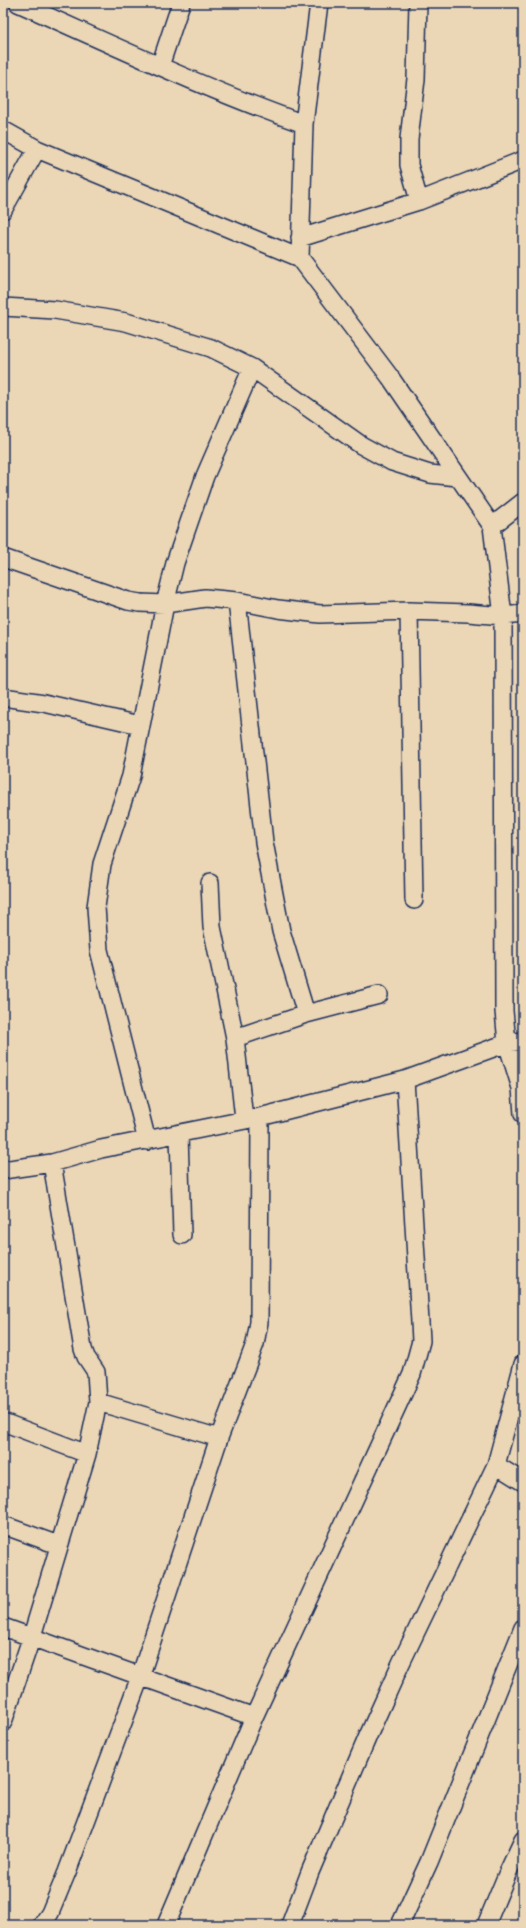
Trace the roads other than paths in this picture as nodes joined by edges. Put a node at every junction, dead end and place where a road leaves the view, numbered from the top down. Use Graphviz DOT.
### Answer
graph roads {
  1 [pos="18,3"];
  2 [pos="181,3"];
  3 [pos="319,3"];
  4 [pos="418,3"];
  5 [pos="160,66"];
  6 [pos="304,124"];
  7 [pos="3,130"];
  8 [pos="37,149"];
  9 [pos="523,160"];
  10 [pos="419,201"];
  11 [pos="3,210"];
  12 [pos="300,238"];
  13 [pos="300,258"];
  14 [pos="3,308"];
  15 [pos="252,368"];
  16 [pos="457,477"];
  17 [pos="523,502"];
  18 [pos="492,526"];
  19 [pos="3,558"];
  20 [pos="237,601"];
  21 [pos="165,604"];
  22 [pos="409,611"];
  23 [pos="523,614"];
  24 [pos="503,616"];
  25 [pos="3,697"];
  26 [pos="140,725"];
  27 [pos="210,883"];
  28 [pos="414,900"];
  29 [pos="378,995"];
  30 [pos="306,1014"];
  31 [pos="235,1038"];
  32 [pos="515,1042"];
  33 [pos="405,1080"];
  34 [pos="523,1114"];
  35 [pos="252,1118"];
  36 [pos="180,1134"];
  37 [pos="147,1141"];
  38 [pos="52,1164"];
  39 [pos="3,1170"];
  40 [pos="182,1235"];
  41 [pos="523,1364"];
  42 [pos="98,1402"];
  43 [pos="3,1422"];
  44 [pos="220,1438"];
  45 [pos="87,1454"];
  46 [pos="496,1465"];
  47 [pos="523,1482"];
  48 [pos="3,1525"];
  49 [pos="58,1545"];
  50 [pos="3,1627"];
  51 [pos="523,1628"];
  52 [pos="32,1636"];
  53 [pos="140,1677"];
  54 [pos="254,1717"];
  55 [pos="3,1722"];
  56 [pos="523,1840"];
  57 [pos="42,1925"];
  58 [pos="166,1925"];
  59 [pos="290,1925"];
  60 [pos="400,1925"];
  61 [pos="486,1925"];
  1 -- 5 [label="street"];
  2 -- 5 [label="street"];
  3 -- 6 [label="street"];
  4 -- 10 [label="street"];
  5 -- 6 [label="street"];
  6 -- 12 [label="street"];
  7 -- 8 [label="street"];
  8 -- 11 [label="street"];
  8 -- 13 [label="street"];
  9 -- 10 [label="street"];
  10 -- 12 [label="street"];
  12 -- 13 [label="street"];
  13 -- 16 [label="street"];
  14 -- 15 [label="street"];
  15 -- 16 [label="street"];
  15 -- 21 [label="street"];
  16 -- 18 [label="street"];
  17 -- 18 [label="street"];
  18 -- 24 [label="street"];
  19 -- 21 [label="street"];
  20 -- 21 [label="street"];
  20 -- 22 [label="street"];
  20 -- 30 [label="street"];
  21 -- 26 [label="street"];
  22 -- 24 [label="street"];
  22 -- 28 [label="street"];
  23 -- 24 [label="street"];
  24 -- 32 [label="street"];
  25 -- 26 [label="street"];
  26 -- 37 [label="street"];
  27 -- 31 [label="street"];
  29 -- 30 [label="street"];
  30 -- 31 [label="street"];
  31 -- 35 [label="street"];
  32 -- 33 [label="street"];
  32 -- 34 [label="street"];
  33 -- 35 [label="street"];
  33 -- 54 [label="street"];
  35 -- 36 [label="street"];
  35 -- 44 [label="street"];
  36 -- 37 [label="street"];
  36 -- 40 [label="street"];
  37 -- 38 [label="street"];
  38 -- 39 [label="street"];
  38 -- 42 [label="street"];
  41 -- 46 [label="street"];
  42 -- 44 [label="street"];
  42 -- 45 [label="street"];
  43 -- 45 [label="street"];
  44 -- 53 [label="street"];
  45 -- 49 [label="street"];
  46 -- 47 [label="street"];
  46 -- 59 [label="street"];
  48 -- 49 [label="street"];
  49 -- 52 [label="street"];
  50 -- 52 [label="street"];
  51 -- 60 [label="street"];
  52 -- 53 [label="street"];
  52 -- 55 [label="street"];
  53 -- 54 [label="street"];
  53 -- 57 [label="street"];
  54 -- 58 [label="street"];
  56 -- 61 [label="street"];
}
